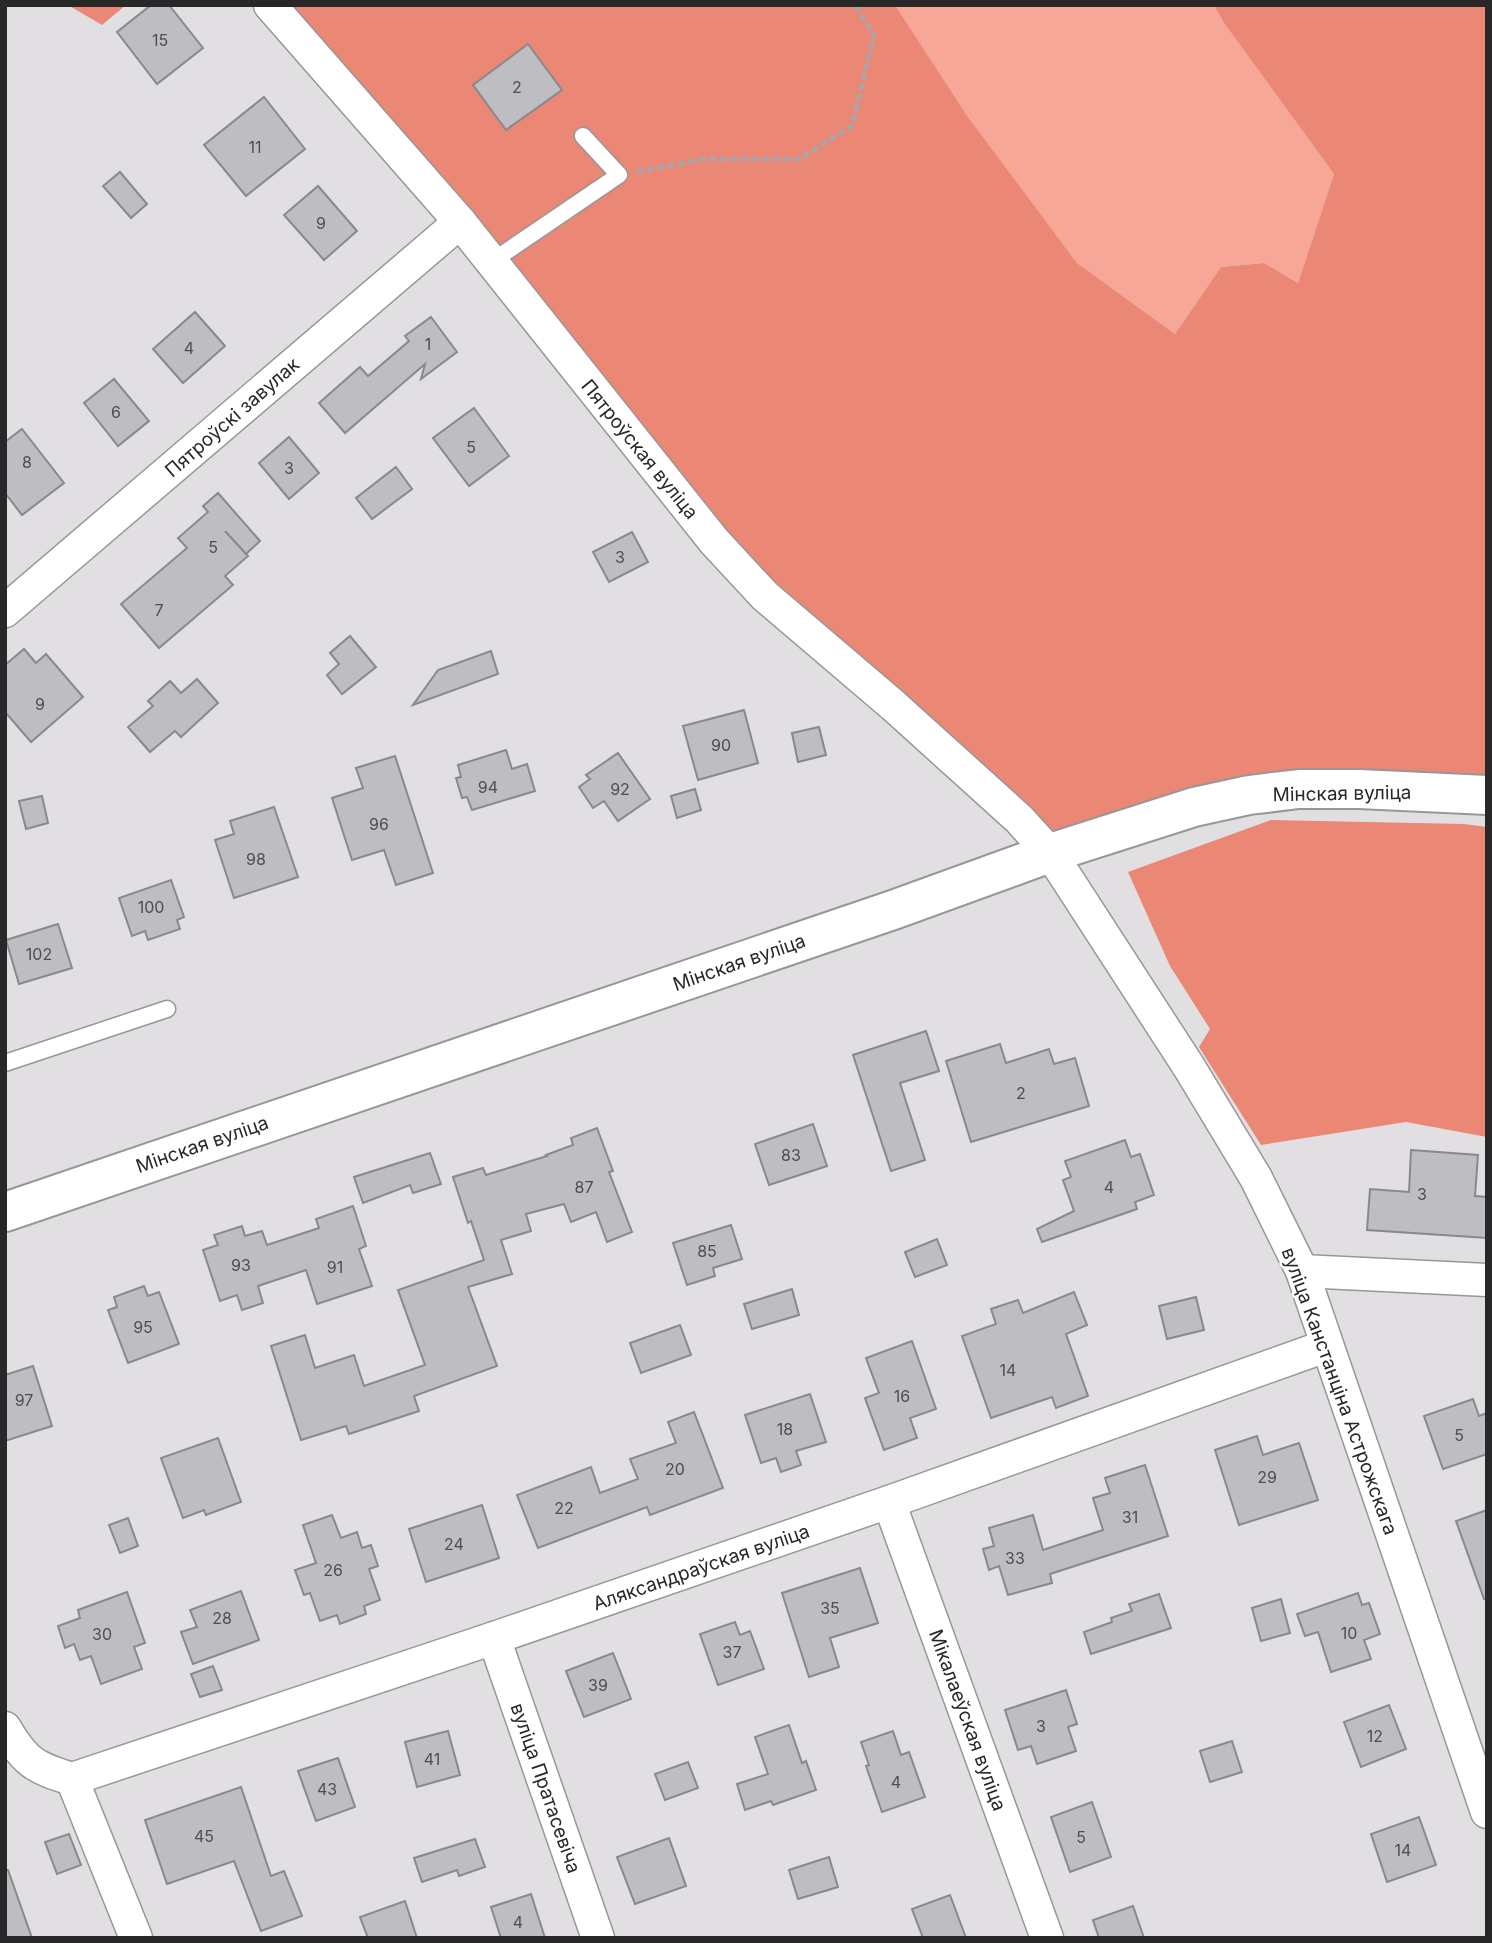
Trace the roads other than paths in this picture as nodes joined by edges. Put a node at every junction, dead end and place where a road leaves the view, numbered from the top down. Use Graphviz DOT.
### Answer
graph roads {
  1 [pos="270,5"];
  2 [pos="583,136"];
  3 [pos="460,222"];
  4 [pos="491,262"];
  5 [pos="5,611"];
  6 [pos="1487,795"];
  7 [pos="1049,853"];
  8 [pos="167,1009"];
  9 [pos="5,1063"];
  10 [pos="5,1212"];
  11 [pos="1301,1272"];
  12 [pos="1487,1280"];
  13 [pos="1326,1346"];
  14 [pos="889,1502"];
  15 [pos="494,1638"];
  16 [pos="5,1728"];
  17 [pos="72,1779"];
  18 [pos="1487,1812"];
  19 [pos="136,1938"];
  20 [pos="598,1938"];
  21 [pos="1047,1938"];
  1 -- 3 [label="street, Пятроўская вуліца"];
  2 -- 4 [label="lane"];
  3 -- 4 [label="street, Пятроўская вуліца"];
  3 -- 5 [label="street, Пятроўскі завулак"];
  4 -- 7 [label="street, Пятроўская вуліца"];
  6 -- 7 [label="main road, Мінская вуліца"];
  7 -- 10 [label="main road, Мінская вуліца"];
  7 -- 11 [label="street, вуліца Канстанціна Астрожскага"];
  8 -- 9 [label="lane"];
  11 -- 12 [label="street"];
  11 -- 13 [label="street, вуліца Канстанціна Астрожскага"];
  13 -- 14 [label="street, Аляксандраўская вуліца"];
  13 -- 18 [label="street, вуліца Канстанціна Астрожскага"];
  14 -- 15 [label="street, Аляксандраўская вуліца"];
  14 -- 21 [label="street, Мікалаеўская вуліца"];
  15 -- 17 [label="street, Аляксандраўская вуліца"];
  15 -- 20 [label="street, вуліца Пратасевіча"];
  16 -- 17 [label="street"];
  17 -- 19 [label="street"];
}
